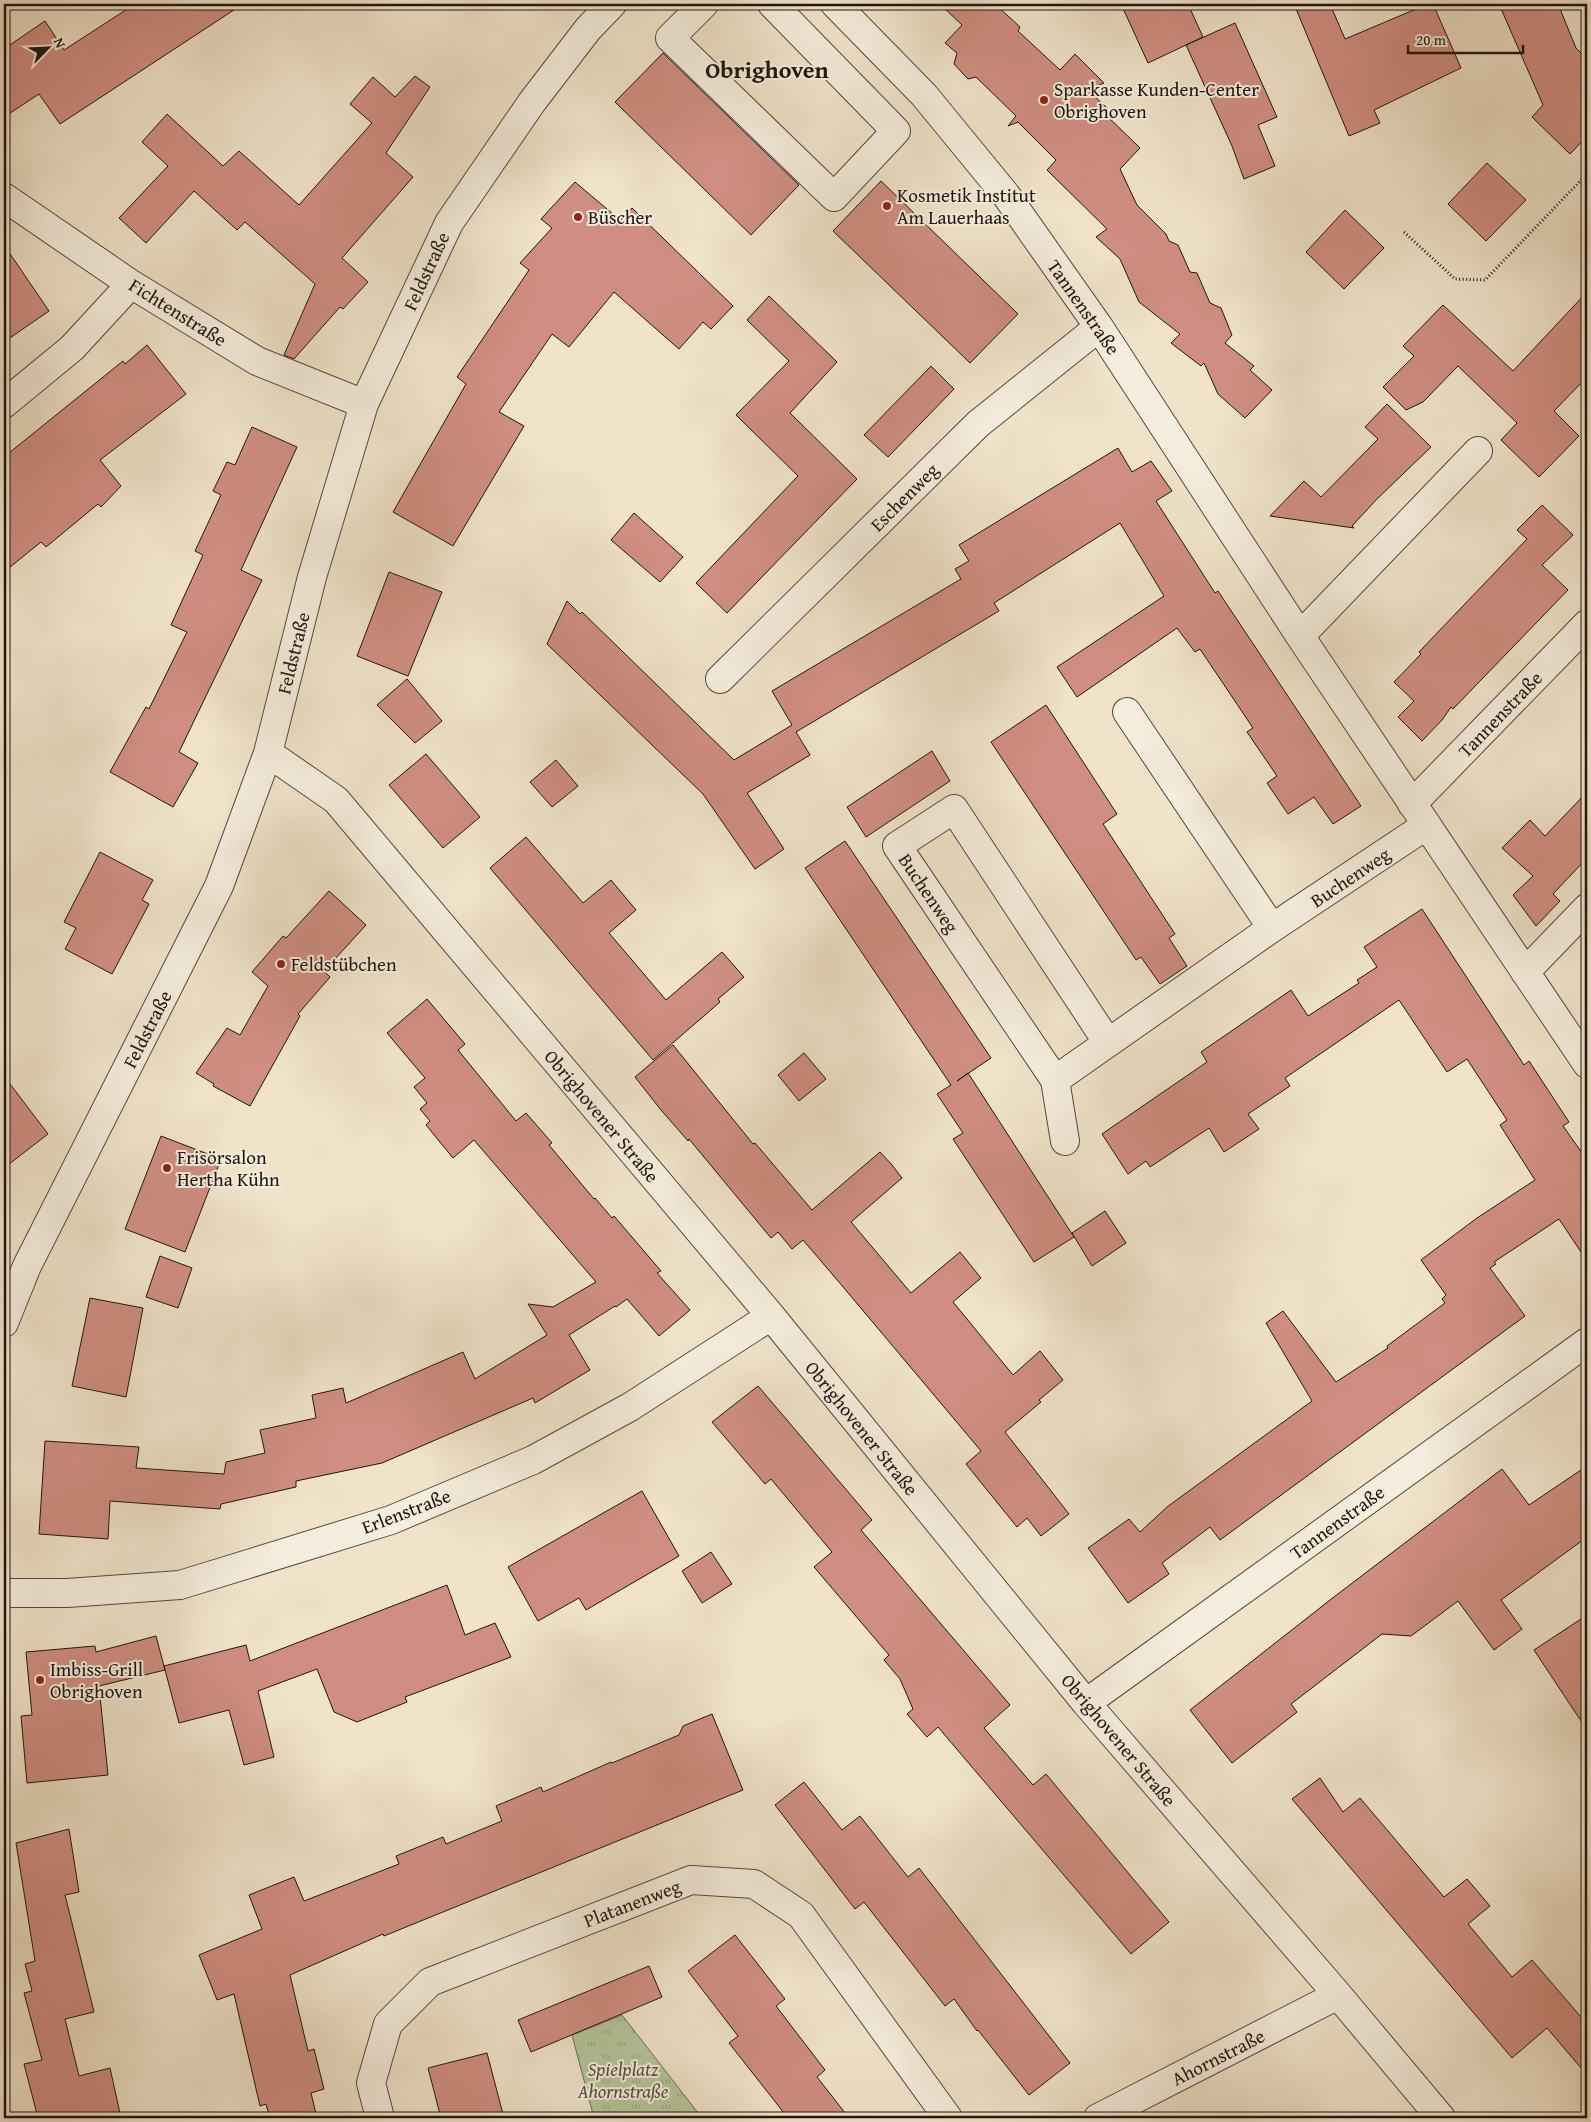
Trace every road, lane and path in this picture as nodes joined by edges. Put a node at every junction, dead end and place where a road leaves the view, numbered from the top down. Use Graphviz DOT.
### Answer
graph roads {
  1 [pos="612,4"];
  2 [pos="704,4"];
  3 [pos="772,4"];
  4 [pos="834,4"];
  5 [pos="1587,174"];
  6 [pos="4,197"];
  7 [pos="1404,232"];
  8 [pos="131,284"];
  9 [pos="1099,327"];
  10 [pos="4,404"];
  11 [pos="364,404"];
  12 [pos="1478,451"];
  13 [pos="1587,624"];
  14 [pos="1300,636"];
  15 [pos="720,680"];
  16 [pos="1127,712"];
  17 [pos="268,752"];
  18 [pos="1419,815"];
  19 [pos="1587,908"];
  20 [pos="1272,928"];
  21 [pos="1525,972"];
  22 [pos="1108,1043"];
  23 [pos="1587,1064"];
  24 [pos="1055,1080"];
  25 [pos="1065,1141"];
  26 [pos="771,1316"];
  27 [pos="4,1323"];
  28 [pos="1587,1342"];
  29 [pos="4,1593"];
  30 [pos="1086,1703"];
  31 [pos="1338,1995"];
  32 [pos="380,2118"];
  33 [pos="948,2118"];
  34 [pos="1098,2118"];
  35 [pos="1440,2118"];
  1 -- 11 [label="street, Feldstraße"];
  2 -- 3 [label="street"];
  4 -- 9 [label="street, Tannenstraße"];
  5 -- 7 [label="path"];
  6 -- 8 [label="street, Fichtenstraße"];
  8 -- 10 [label="street"];
  8 -- 11 [label="street, Fichtenstraße"];
  9 -- 14 [label="street, Tannenstraße"];
  9 -- 15 [label="street, Eschenweg"];
  11 -- 17 [label="street, Feldstraße"];
  12 -- 14 [label="street"];
  13 -- 18 [label="street, Tannenstraße"];
  14 -- 18 [label="street, Tannenstraße"];
  16 -- 20 [label="street"];
  17 -- 26 [label="street, Obrighovener Straße"];
  17 -- 27 [label="street, Feldstraße"];
  18 -- 20 [label="street, Buchenweg"];
  18 -- 21 [label="street, Tannenstraße"];
  19 -- 21 [label="street"];
  20 -- 22 [label="street, Buchenweg"];
  21 -- 23 [label="street, Tannenstraße"];
  22 -- 24 [label="street, Buchenweg"];
  22 -- 24 [label="street, Buchenweg"];
  24 -- 25 [label="street, Buchenweg"];
  26 -- 29 [label="street, Erlenstraße"];
  26 -- 30 [label="street, Obrighovener Straße"];
  28 -- 30 [label="street, Tannenstraße"];
  30 -- 31 [label="street, Obrighovener Straße"];
  31 -- 34 [label="street, Ahornstraße"];
  31 -- 35 [label="street, Obrighovener Straße"];
  32 -- 33 [label="street, Platanenweg"];
}
